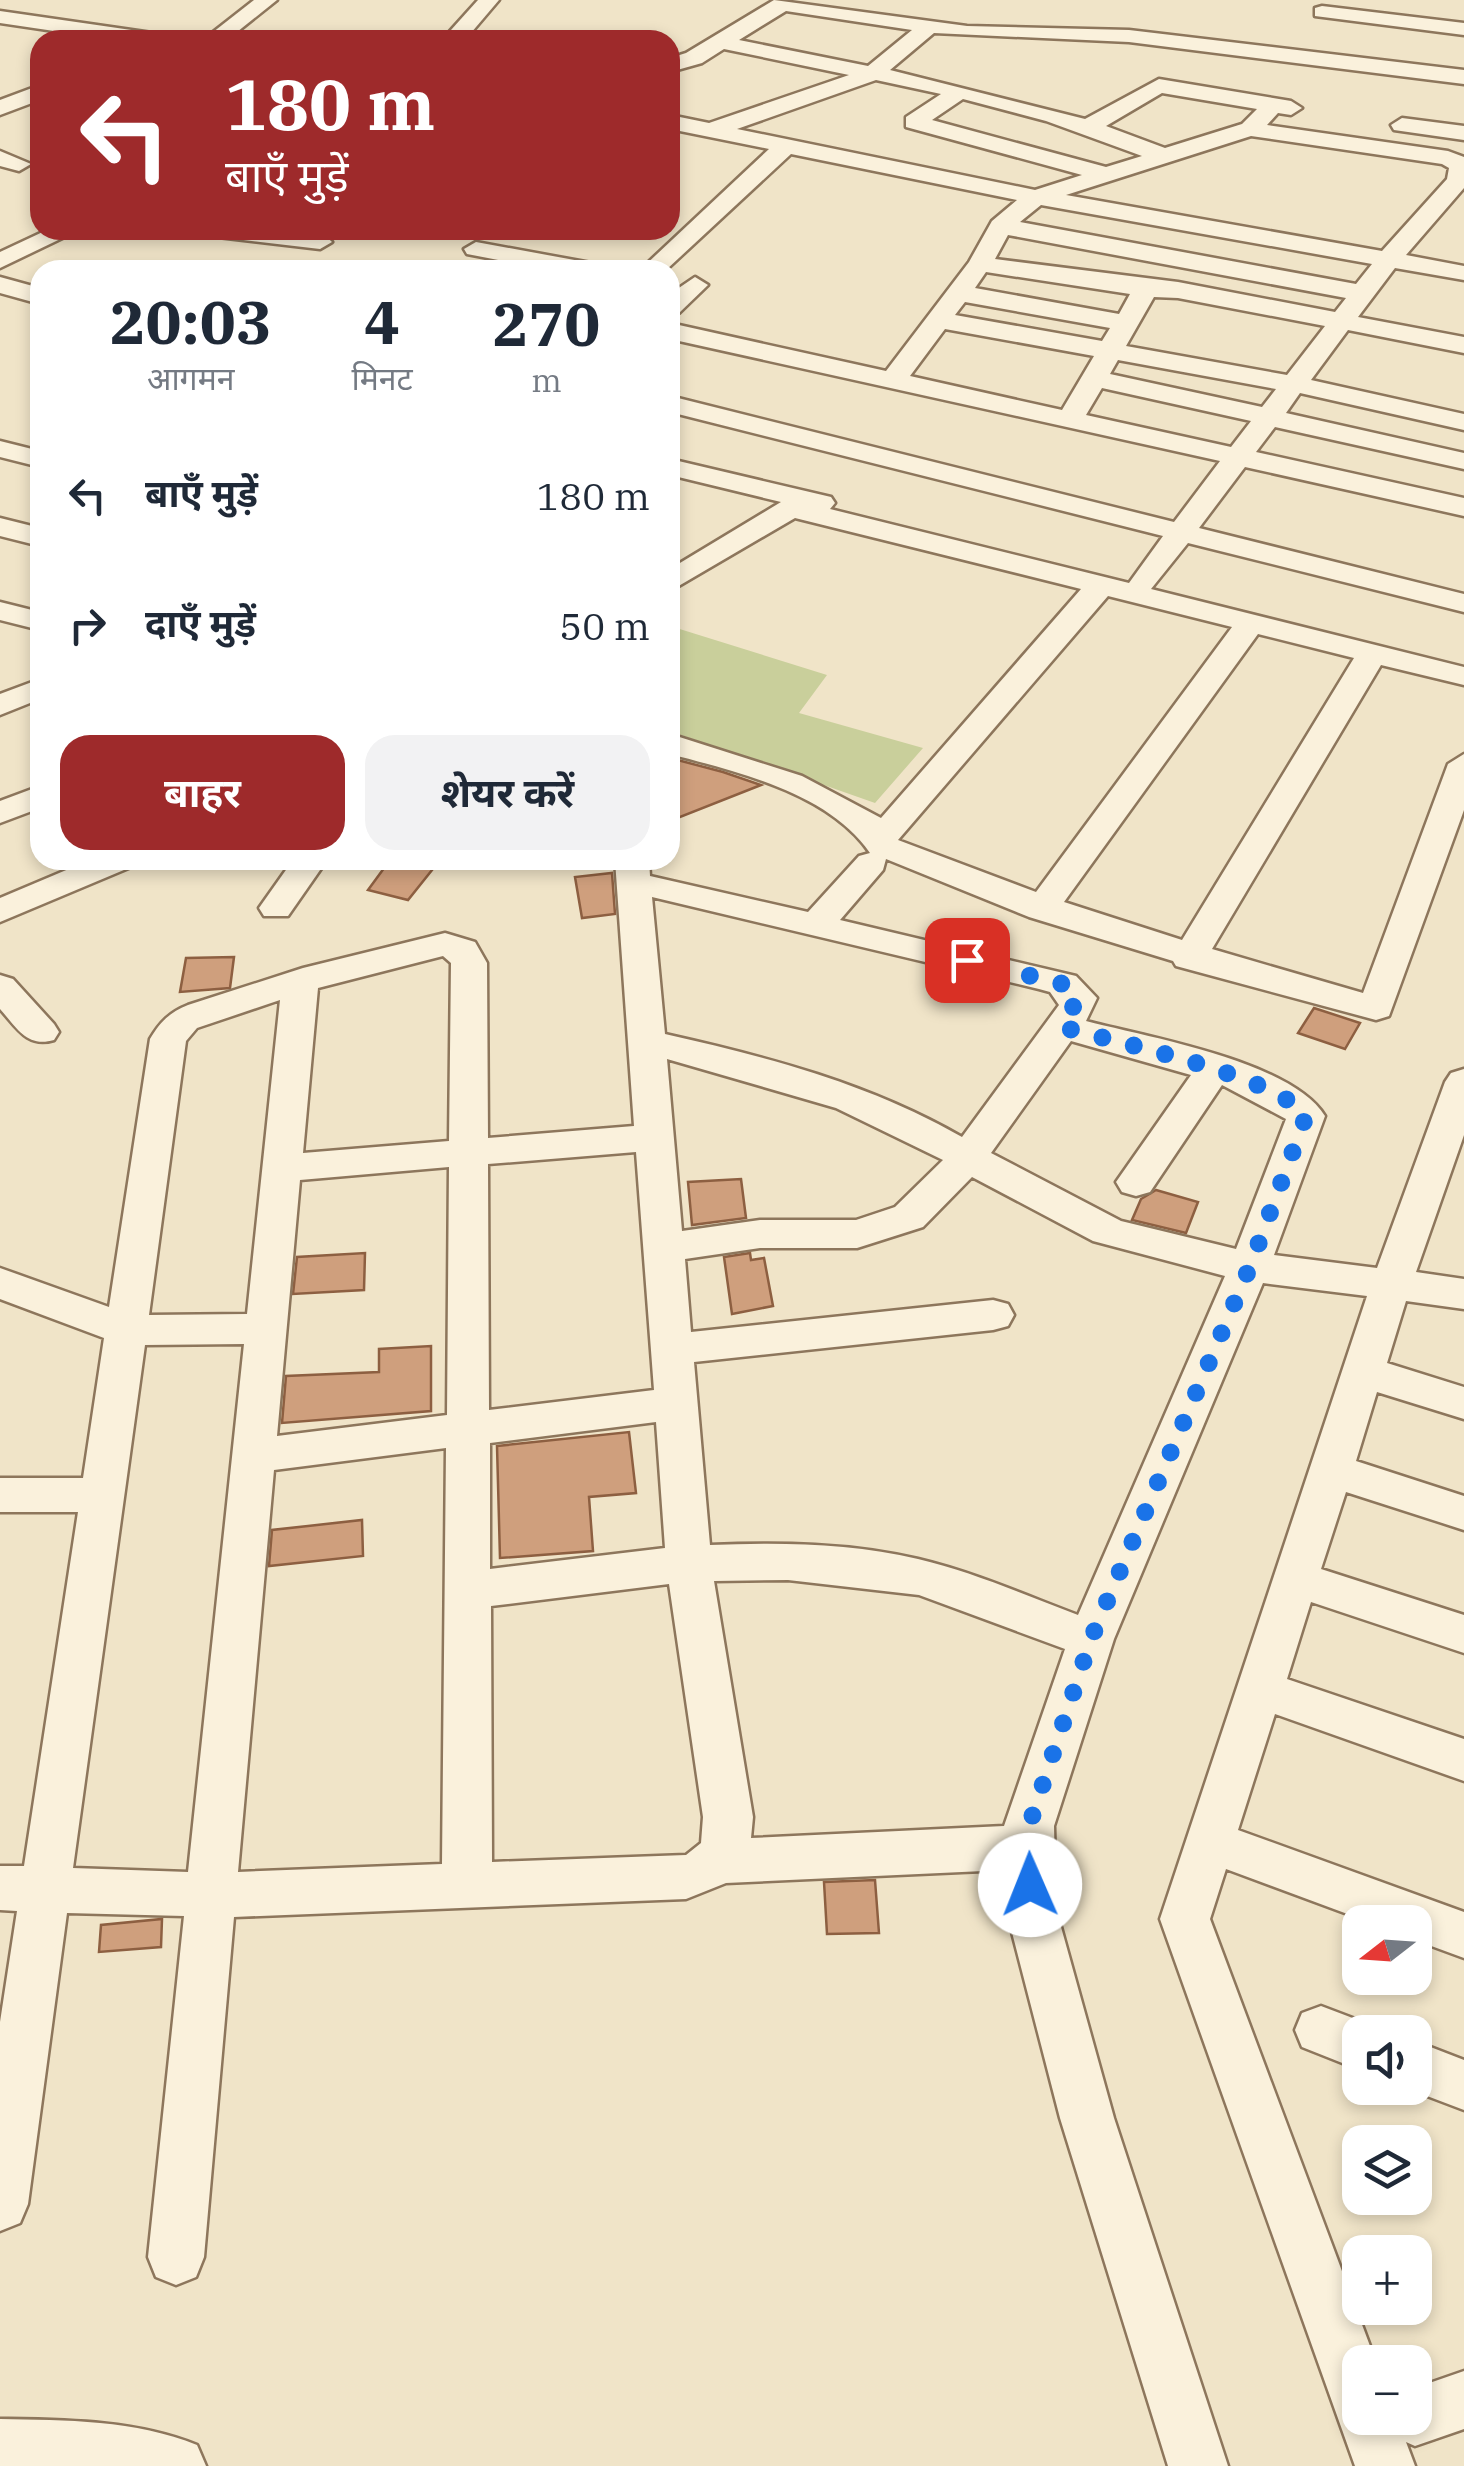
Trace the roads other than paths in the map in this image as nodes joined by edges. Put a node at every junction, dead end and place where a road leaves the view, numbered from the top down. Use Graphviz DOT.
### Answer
graph roads {
  1 [pos="267,0"];
  2 [pos="489,0"];
  3 [pos="786,2"];
  4 [pos="0,17"];
  5 [pos="929,27"];
  6 [pos="1464,29"];
  7 [pos="90,30"];
  8 [pos="227,30"];
  9 [pos="462,30"];
  10 [pos="720,42"];
  11 [pos="1426,48"];
  12 [pos="680,63"];
  13 [pos="870,75"];
  14 [pos="1464,77"];
  15 [pos="0,82"];
  16 [pos="30,87"];
  17 [pos="30,94"];
  18 [pos="957,94"];
  19 [pos="1273,105"];
  20 [pos="0,108"];
  21 [pos="1309,111"];
  22 [pos="1382,122"];
  23 [pos="680,124"];
  24 [pos="1092,125"];
  25 [pos="1250,128"];
  26 [pos="710,130"];
  27 [pos="1464,132"];
  28 [pos="790,143"];
  29 [pos="1161,155"];
  30 [pos="1102,173"];
  31 [pos="1170,194"];
  32 [pos="1036,197"];
  33 [pos="1131,213"];
  34 [pos="1001,226"];
  35 [pos="1372,231"];
  36 [pos="1408,238"];
  37 [pos="43,240"];
  38 [pos="476,249"];
  39 [pos="5,255"];
  40 [pos="536,260"];
  41 [pos="663,260"];
  42 [pos="1388,260"];
  43 [pos="980,264"];
  44 [pos="1464,273"];
  45 [pos="0,285"];
  46 [pos="694,285"];
  47 [pos="1146,290"];
  48 [pos="30,293"];
  49 [pos="960,293"];
  50 [pos="1362,293"];
  51 [pos="680,298"];
  52 [pos="940,320"];
  53 [pos="1127,322"];
  54 [pos="1340,322"];
  55 [pos="680,336"];
  56 [pos="1464,345"];
  57 [pos="1111,349"];
  58 [pos="1094,378"];
  59 [pos="894,380"];
  60 [pos="1294,384"];
  61 [pos="680,406"];
  62 [pos="1267,418"];
  63 [pos="1070,419"];
  64 [pos="1464,422"];
  65 [pos="0,449"];
  66 [pos="1238,456"];
  67 [pos="30,457"];
  68 [pos="30,460"];
  69 [pos="1464,462"];
  70 [pos="680,469"];
  71 [pos="0,478"];
  72 [pos="1464,507"];
  73 [pos="1181,531"];
  74 [pos="680,576"];
  75 [pos="1143,582"];
  76 [pos="1101,585"];
  77 [pos="1464,603"];
  78 [pos="0,611"];
  79 [pos="30,618"];
  80 [pos="1251,622"];
  81 [pos="1373,652"];
  82 [pos="1464,667"];
  83 [pos="1464,676"];
  84 [pos="30,692"];
  85 [pos="0,704"];
  86 [pos="680,748"];
  87 [pos="1464,764"];
  88 [pos="30,800"];
  89 [pos="0,812"];
  90 [pos="877,850"];
  91 [pos="95,870"];
  92 [pos="303,870"];
  93 [pos="634,871"];
  94 [pos="276,908"];
  95 [pos="1041,909"];
  96 [pos="0,910"];
  97 [pos="815,926"];
  98 [pos="1189,958"];
  99 [pos="300,982"];
  100 [pos="0,986"];
  101 [pos="1062,1027"];
  102 [pos="41,1032"];
  103 [pos="648,1042"];
  104 [pos="1214,1071"];
  105 [pos="1464,1082"];
  106 [pos="656,1137"];
  107 [pos="468,1153"];
  108 [pos="966,1160"];
  109 [pos="282,1168"];
  110 [pos="1136,1182"];
  111 [pos="664,1248"];
  112 [pos="1251,1264"];
  113 [pos="1392,1282"];
  114 [pos="0,1284"];
  115 [pos="1464,1294"];
  116 [pos="993,1314"];
  117 [pos="266,1329"];
  118 [pos="126,1330"];
  119 [pos="672,1349"];
  120 [pos="1363,1372"];
  121 [pos="1464,1402"];
  122 [pos="676,1403"];
  123 [pos="468,1430"];
  124 [pos="254,1456"];
  125 [pos="1331,1470"];
  126 [pos="0,1494"];
  127 [pos="102,1494"];
  128 [pos="1464,1512"];
  129 [pos="689,1564"];
  130 [pos="1296,1579"];
  131 [pos="467,1590"];
  132 [pos="1464,1634"];
  133 [pos="1091,1639"];
  134 [pos="1260,1689"];
  135 [pos="1464,1760"];
  136 [pos="1210,1842"];
  137 [pos="1028,1847"];
  138 [pos="718,1861"];
  139 [pos="467,1884"];
  140 [pos="22,1889"];
  141 [pos="211,1895"];
  142 [pos="1464,1935"];
  143 [pos="1432,2073"];
  144 [pos="1464,2085"];
  145 [pos="0,2204"];
  146 [pos="176,2257"];
  147 [pos="1353,2345"];
  148 [pos="1464,2400"];
  149 [pos="1432,2410"];
  150 [pos="0,2449"];
  151 [pos="69,2458"];
  152 [pos="1191,2465"];
  153 [pos="176,2466"];
  1 -- 8 [label="street"];
  2 -- 9 [label="street"];
  3 -- 5 [label="street"];
  3 -- 10 [label="street"];
  4 -- 7 [label="street"];
  5 -- 13 [label="street"];
  5 -- 14 [label="street"];
  6 -- 11 [label="street"];
  10 -- 12 [label="street"];
  10 -- 13 [label="street"];
  13 -- 18 [label="street"];
  13 -- 26 [label="street"];
  15 -- 16 [label="street"];
  17 -- 20 [label="street"];
  18 -- 24 [label="street"];
  18 -- 30 [label="street"];
  19 -- 21 [label="street"];
  19 -- 24 [label="street"];
  19 -- 25 [label="street"];
  22 -- 27 [label="street"];
  23 -- 26 [label="street"];
  24 -- 29 [label="street"];
  25 -- 29 [label="street"];
  25 -- 36 [label="street"];
  26 -- 28 [label="street"];
  28 -- 32 [label="street"];
  28 -- 41 [label="street"];
  29 -- 30 [label="street"];
  30 -- 32 [label="street"];
  31 -- 33 [label="street"];
  32 -- 33 [label="street"];
  32 -- 34 [label="street"];
  33 -- 42 [label="street"];
  34 -- 43 [label="street"];
  34 -- 50 [label="street"];
  35 -- 36 [label="street"];
  36 -- 42 [label="street"];
  37 -- 39 [label="street"];
  38 -- 40 [label="street"];
  42 -- 44 [label="street"];
  42 -- 50 [label="street"];
  43 -- 47 [label="street"];
  43 -- 49 [label="street"];
  45 -- 48 [label="street"];
  46 -- 51 [label="street"];
  47 -- 53 [label="street"];
  47 -- 54 [label="street"];
  49 -- 52 [label="street"];
  49 -- 53 [label="street"];
  50 -- 54 [label="street"];
  52 -- 57 [label="street"];
  52 -- 59 [label="street"];
  53 -- 57 [label="street"];
  54 -- 56 [label="street"];
  54 -- 60 [label="street"];
  55 -- 59 [label="street"];
  57 -- 58 [label="street"];
  57 -- 60 [label="street"];
  58 -- 62 [label="street"];
  58 -- 63 [label="street"];
  59 -- 63 [label="street"];
  60 -- 62 [label="street"];
  60 -- 64 [label="street"];
  61 -- 73 [label="street"];
  62 -- 66 [label="street"];
  62 -- 69 [label="street"];
  63 -- 66 [label="street"];
  65 -- 67 [label="street"];
  66 -- 72 [label="street"];
  66 -- 73 [label="street"];
  68 -- 71 [label="street"];
  70 -- 75 [label="street"];
  73 -- 75 [label="street"];
  73 -- 77 [label="street"];
  74 -- 76 [label="street"];
  75 -- 82 [label="street"];
  76 -- 80 [label="street"];
  76 -- 90 [label="street"];
  78 -- 79 [label="street"];
  80 -- 81 [label="street"];
  80 -- 95 [label="street"];
  81 -- 83 [label="street"];
  81 -- 98 [label="street"];
  84 -- 85 [label="street"];
  86 -- 90 [label="street"];
  87 -- 98 [label="street"];
  88 -- 89 [label="street"];
  90 -- 95 [label="street"];
  90 -- 97 [label="street"];
  91 -- 96 [label="street"];
  92 -- 94 [label="street"];
  93 -- 97 [label="street"];
  93 -- 103 [label="street"];
  95 -- 98 [label="street"];
  97 -- 101 [label="street"];
  99 -- 107 [label="street"];
  99 -- 109 [label="street"];
  99 -- 118 [label="street"];
  100 -- 102 [label="street"];
  101 -- 104 [label="street"];
  101 -- 108 [label="street"];
  103 -- 106 [label="street"];
  103 -- 108 [label="street"];
  104 -- 110 [label="street"];
  104 -- 112 [label="street"];
  105 -- 113 [label="street"];
  106 -- 107 [label="street"];
  106 -- 111 [label="street"];
  107 -- 109 [label="street"];
  107 -- 123 [label="street"];
  108 -- 111 [label="street"];
  108 -- 112 [label="street"];
  109 -- 117 [label="street"];
  111 -- 119 [label="street"];
  112 -- 113 [label="street"];
  112 -- 133 [label="street"];
  113 -- 115 [label="street"];
  113 -- 120 [label="street"];
  114 -- 118 [label="street"];
  116 -- 119 [label="street"];
  117 -- 118 [label="street"];
  117 -- 124 [label="street"];
  118 -- 127 [label="street"];
  119 -- 122 [label="street"];
  120 -- 121 [label="street"];
  120 -- 125 [label="street"];
  122 -- 123 [label="street"];
  122 -- 129 [label="street"];
  123 -- 124 [label="street"];
  123 -- 131 [label="street"];
  124 -- 141 [label="street"];
  125 -- 128 [label="street"];
  125 -- 130 [label="street"];
  126 -- 127 [label="street"];
  127 -- 140 [label="street"];
  129 -- 131 [label="street"];
  129 -- 133 [label="street"];
  129 -- 138 [label="street"];
  130 -- 132 [label="street"];
  130 -- 134 [label="street"];
  131 -- 139 [label="street"];
  133 -- 137 [label="street"];
  134 -- 135 [label="street"];
  134 -- 136 [label="street"];
  136 -- 142 [label="street"];
  136 -- 147 [label="street"];
  137 -- 138 [label="street"];
  137 -- 152 [label="street"];
  138 -- 139 [label="street"];
  139 -- 141 [label="street"];
  140 -- 141 [label="street"];
  140 -- 145 [label="street"];
  141 -- 146 [label="street"];
  143 -- 144 [label="street"];
  148 -- 149 [label="street"];
  150 -- 151 [label="street"];
  151 -- 153 [label="street"];
}
